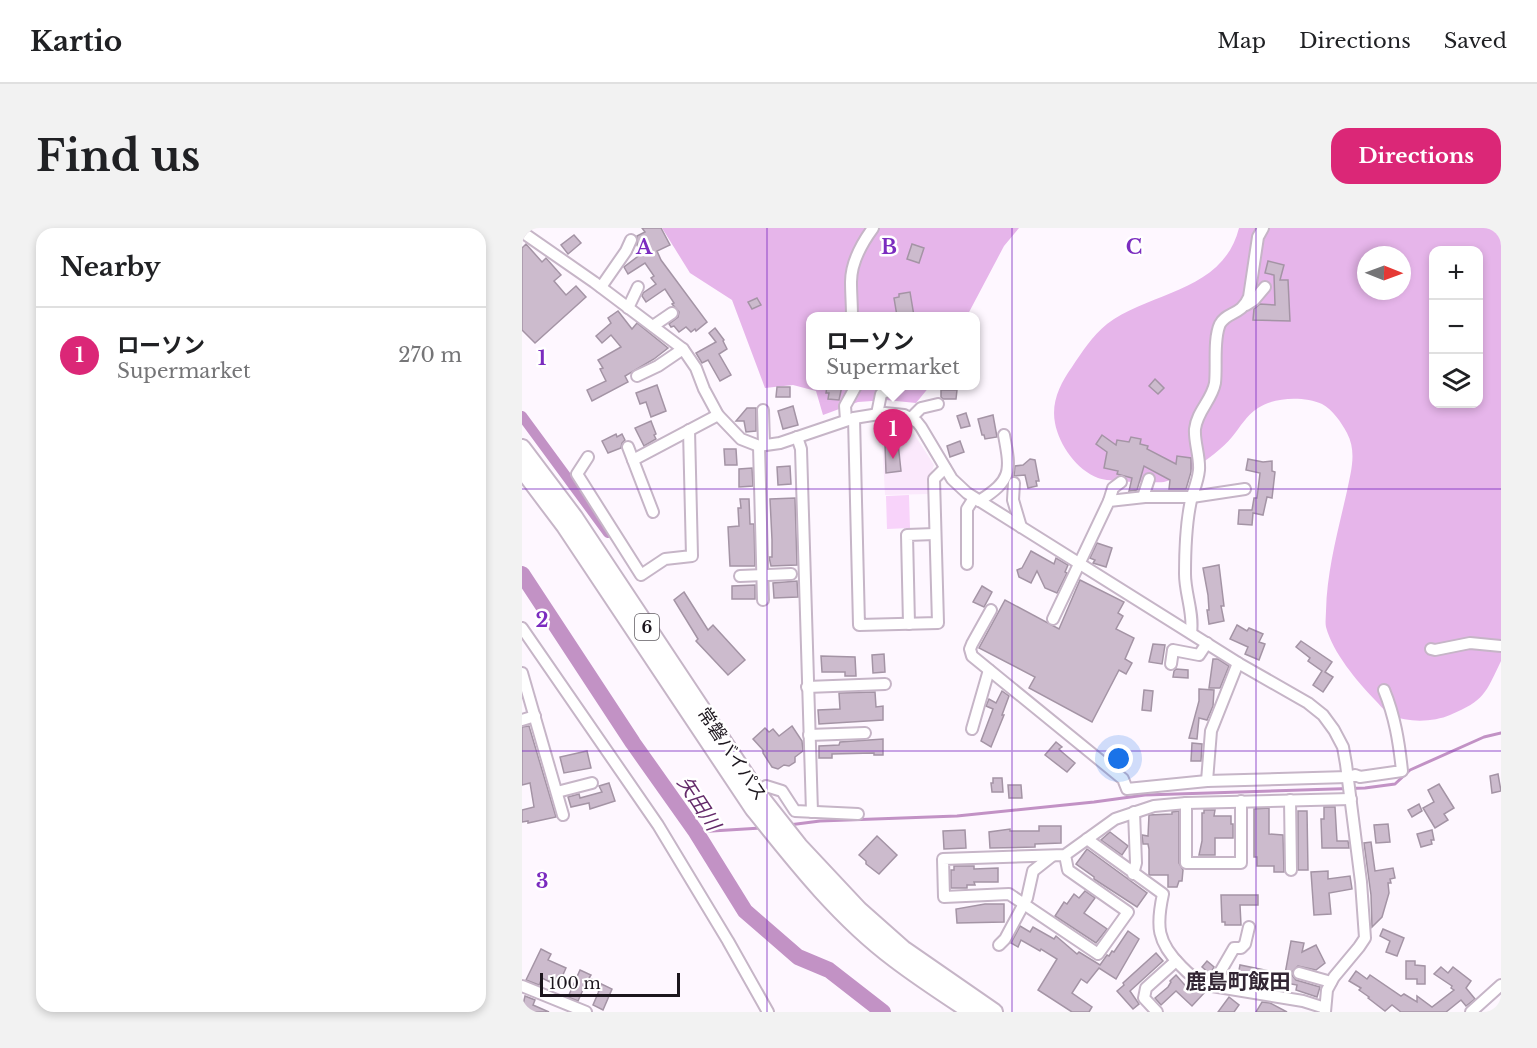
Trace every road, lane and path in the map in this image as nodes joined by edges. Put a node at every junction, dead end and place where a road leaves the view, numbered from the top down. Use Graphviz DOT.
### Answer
graph roads {
  1 [pos="873,228"];
  2 [pos="1263,228"];
  3 [pos="522,232"];
  4 [pos="631,240"];
  5 [pos="601,287"];
  6 [pos="638,287"];
  7 [pos="1265,287"];
  8 [pos="1246,305"];
  9 [pos="628,308"];
  10 [pos="852,312"];
  11 [pos="672,313"];
  12 [pos="653,326"];
  13 [pos="683,349"];
  14 [pos="637,376"];
  15 [pos="854,390"];
  16 [pos="888,390"];
  17 [pos="938,404"];
  18 [pos="763,410"];
  19 [pos="877,414"];
  20 [pos="718,415"];
  21 [pos="911,418"];
  22 [pos="850,419"];
  23 [pos="689,430"];
  24 [pos="1004,435"];
  25 [pos="796,437"];
  26 [pos="762,445"];
  27 [pos="628,447"];
  28 [pos="522,448"];
  29 [pos="588,457"];
  30 [pos="633,460"];
  31 [pos="945,468"];
  32 [pos="522,469"];
  33 [pos="1149,479"];
  34 [pos="1121,482"];
  35 [pos="1014,483"];
  36 [pos="1245,489"];
  37 [pos="1143,497"];
  38 [pos="1192,497"];
  39 [pos="976,499"];
  40 [pos="1109,501"];
  41 [pos="653,512"];
  42 [pos="1021,526"];
  43 [pos="935,534"];
  44 [pos="1078,563"];
  45 [pos="967,564"];
  46 [pos="791,574"];
  47 [pos="763,575"];
  48 [pos="740,576"];
  49 [pos="763,600"];
  50 [pos="991,610"];
  51 [pos="1053,619"];
  52 [pos="909,624"];
  53 [pos="522,628"];
  54 [pos="1191,633"];
  55 [pos="1207,644"];
  56 [pos="1501,646"];
  57 [pos="1431,649"];
  58 [pos="1238,663"];
  59 [pos="1171,664"];
  60 [pos="989,670"];
  61 [pos="522,674"];
  62 [pos="885,684"];
  63 [pos="807,687"];
  64 [pos="1384,690"];
  65 [pos="535,716"];
  66 [pos="522,720"];
  67 [pos="972,729"];
  68 [pos="866,733"];
  69 [pos="809,735"];
  70 [pos="1348,777"];
  71 [pos="1207,781"];
  72 [pos="592,783"];
  73 [pos="557,792"];
  74 [pos="1351,799"];
  75 [pos="1290,800"];
  76 [pos="1241,801"];
  77 [pos="760,803"];
  78 [pos="1186,803"];
  79 [pos="812,812"];
  80 [pos="1134,812"];
  81 [pos="858,814"];
  82 [pos="563,815"];
  83 [pos="1087,839"];
  84 [pos="791,846"];
  85 [pos="1065,855"];
  86 [pos="1052,856"];
  87 [pos="1291,870"];
  88 [pos="1133,874"];
  89 [pos="1024,904"];
  90 [pos="1249,927"];
  91 [pos="999,945"];
  92 [pos="1176,961"];
  93 [pos="1299,973"];
  94 [pos="1331,982"];
  95 [pos="1501,985"];
  96 [pos="522,986"];
  97 [pos="1212,987"];
  98 [pos="1325,1010"];
  99 [pos="586,1012"];
  100 [pos="768,1012"];
  101 [pos="972,1012"];
  102 [pos="994,1012"];
  103 [pos="1157,1012"];
  104 [pos="1471,1012"];
  1 -- 10 [label="street"];
  2 -- 8 [label="street"];
  3 -- 5 [label="street"];
  4 -- 5 [label="street"];
  5 -- 9 [label="street"];
  6 -- 9 [label="street"];
  7 -- 8 [label="street"];
  8 -- 38 [label="street"];
  9 -- 12 [label="street"];
  11 -- 12 [label="street"];
  12 -- 13 [label="street"];
  13 -- 14 [label="street"];
  13 -- 20 [label="street"];
  15 -- 22 [label="street"];
  16 -- 19 [label="street"];
  17 -- 21 [label="street"];
  18 -- 26 [label="street"];
  19 -- 21 [label="street"];
  19 -- 22 [label="street"];
  20 -- 23 [label="street"];
  20 -- 26 [label="street"];
  21 -- 31 [label="street"];
  22 -- 25 [label="street"];
  22 -- 52 [label="street"];
  23 -- 29 [label="street"];
  23 -- 30 [label="street"];
  24 -- 39 [label="street"];
  25 -- 26 [label="street"];
  25 -- 63 [label="street"];
  26 -- 47 [label="street"];
  27 -- 30 [label="street"];
  28 -- 77 [label="highway, 常磐バイパス / 6"];
  30 -- 41 [label="street"];
  31 -- 39 [label="street"];
  31 -- 43 [label="street"];
  32 -- 77 [label="highway, 常磐バイパス / 6"];
  33 -- 37 [label="street"];
  34 -- 40 [label="street"];
  35 -- 42 [label="street"];
  36 -- 38 [label="street"];
  37 -- 38 [label="street"];
  37 -- 40 [label="street"];
  38 -- 54 [label="street"];
  39 -- 42 [label="street"];
  39 -- 45 [label="street"];
  40 -- 44 [label="street"];
  42 -- 44 [label="street"];
  43 -- 52 [label="street"];
  43 -- 52 [label="street"];
  44 -- 51 [label="street"];
  44 -- 54 [label="street"];
  46 -- 47 [label="street"];
  47 -- 48 [label="street"];
  47 -- 49 [label="street"];
  50 -- 60 [label="street"];
  53 -- 100 [label="street"];
  54 -- 55 [label="street"];
  55 -- 58 [label="street"];
  55 -- 59 [label="street"];
  56 -- 57 [label="street"];
  58 -- 70 [label="street"];
  58 -- 71 [label="street"];
  60 -- 67 [label="street"];
  60 -- 71 [label="street"];
  61 -- 65 [label="street"];
  62 -- 63 [label="street"];
  63 -- 69 [label="street"];
  64 -- 70 [label="street"];
  65 -- 66 [label="street"];
  65 -- 73 [label="street"];
  68 -- 69 [label="street"];
  69 -- 79 [label="street"];
  70 -- 71 [label="street"];
  70 -- 74 [label="street"];
  72 -- 73 [label="street"];
  73 -- 82 [label="street"];
  74 -- 75 [label="street"];
  74 -- 94 [label="street"];
  75 -- 76 [label="street"];
  75 -- 87 [label="street"];
  76 -- 78 [label="street"];
  76 -- 78 [label="street"];
  77 -- 79 [label="street"];
  77 -- 84 [label="highway, 常磐バイパス / 6"];
  78 -- 80 [label="street"];
  79 -- 81 [label="street"];
  80 -- 83 [label="street"];
  80 -- 88 [label="street"];
  83 -- 85 [label="street"];
  83 -- 88 [label="street"];
  84 -- 101 [label="highway, 常磐バイパス / 6"];
  84 -- 102 [label="highway, 常磐バイパス / 6"];
  85 -- 86 [label="street"];
  85 -- 89 [label="street"];
  86 -- 89 [label="street"];
  86 -- 89 [label="street"];
  88 -- 92 [label="street"];
  89 -- 91 [label="street"];
  90 -- 97 [label="street"];
  92 -- 97 [label="street"];
  92 -- 103 [label="street"];
  93 -- 94 [label="street"];
  94 -- 98 [label="street"];
  95 -- 104 [label="street"];
  96 -- 99 [label="street"];
  97 -- 98 [label="street"];
}
